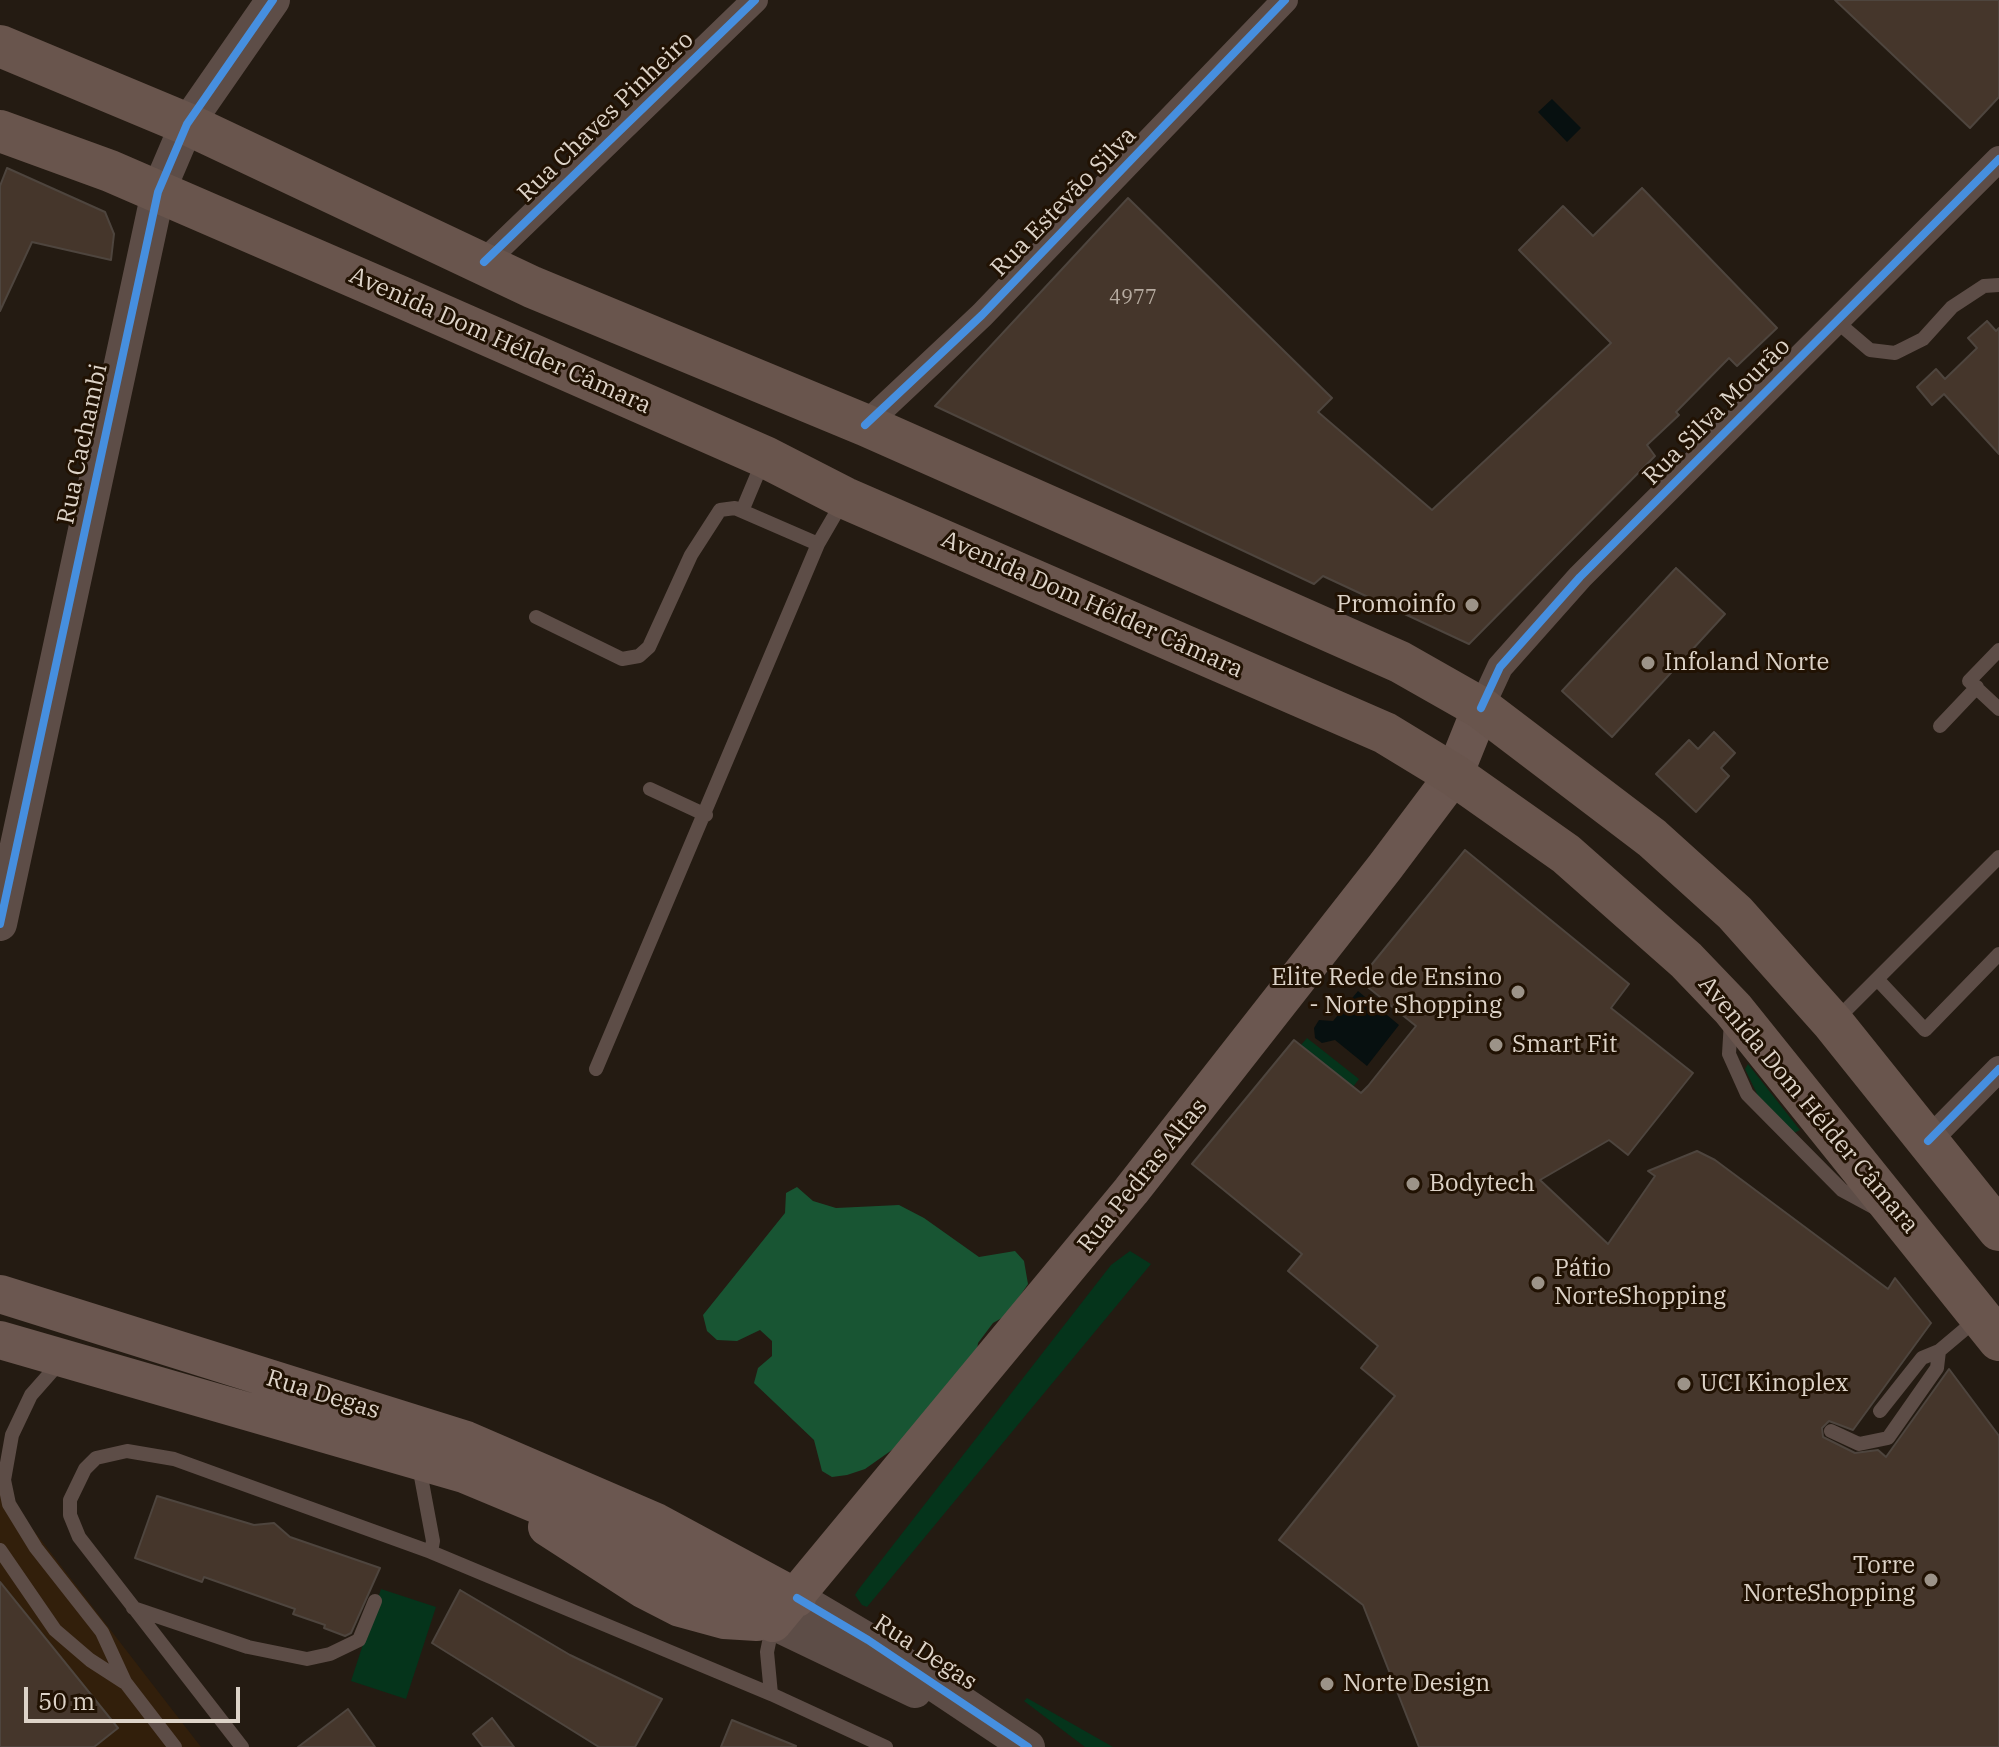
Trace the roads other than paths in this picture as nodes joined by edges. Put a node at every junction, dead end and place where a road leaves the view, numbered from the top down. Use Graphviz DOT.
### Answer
graph roads {
  1 [pos="273,0"];
  2 [pos="755,0"];
  3 [pos="1285,0"];
  4 [pos="0,46"];
  5 [pos="187,124"];
  6 [pos="0,131"];
  7 [pos="1999,159"];
  8 [pos="158,192"];
  9 [pos="484,262"];
  10 [pos="1999,285"];
  11 [pos="401,297"];
  12 [pos="1836,321"];
  13 [pos="865,425"];
  14 [pos="765,457"];
  15 [pos="845,498"];
  16 [pos="742,511"];
  17 [pos="818,544"];
  18 [pos="536,617"];
  19 [pos="1999,650"];
  20 [pos="1977,687"];
  21 [pos="1481,708"];
  22 [pos="1999,709"];
  23 [pos="1940,726"];
  24 [pos="1454,775"];
  25 [pos="650,789"];
  26 [pos="706,815"];
  27 [pos="1999,857"];
  28 [pos="0,924"];
  29 [pos="1999,954"];
  30 [pos="1878,980"];
  31 [pos="1833,1023"];
  32 [pos="596,1069"];
  33 [pos="1999,1069"];
  34 [pos="1928,1141"];
  35 [pos="1999,1230"];
  36 [pos="0,1294"];
  37 [pos="1989,1328"];
  38 [pos="0,1340"];
  39 [pos="1939,1351"];
  40 [pos="65,1358"];
  41 [pos="1880,1411"];
  42 [pos="1831,1431"];
  43 [pos="418,1462"];
  44 [pos="0,1550"];
  45 [pos="431,1552"];
  46 [pos="375,1601"];
  47 [pos="133,1608"];
  48 [pos="785,1610"];
  49 [pos="125,1682"];
  50 [pos="771,1694"];
  51 [pos="1019,1740"];
  52 [pos="170,1745"];
  53 [pos="242,1747"];
  54 [pos="886,1747"];
  1 -- 5 [label="street, Rua Cachambi"];
  2 -- 9 [label="street, Rua Chaves Pinheiro"];
  3 -- 13 [label="street, Rua Estevão Silva"];
  4 -- 5 [label="main road"];
  5 -- 8 [label="street, Rua Cachambi"];
  5 -- 9 [label="main road"];
  6 -- 8 [label="main road, Avenida Dom Hélder Câmara"];
  7 -- 12 [label="street, Rua Silva Mourão"];
  8 -- 11 [label="main road, Avenida Dom Hélder Câmara"];
  8 -- 28 [label="street, Rua Cachambi"];
  9 -- 11 [label="main road"];
  9 -- 13 [label="main road"];
  10 -- 12 [label="lane"];
  11 -- 14 [label="main road, Avenida Dom Hélder Câmara"];
  12 -- 21 [label="street, Rua Silva Mourão"];
  13 -- 21 [label="main road"];
  14 -- 15 [label="main road, Avenida Dom Hélder Câmara"];
  14 -- 16 [label="lane"];
  15 -- 17 [label="lane"];
  15 -- 24 [label="main road, Avenida Dom Hélder Câmara"];
  16 -- 17 [label="lane"];
  16 -- 18 [label="lane"];
  17 -- 26 [label="lane"];
  19 -- 20 [label="lane"];
  20 -- 22 [label="lane"];
  20 -- 23 [label="lane"];
  21 -- 24 [label="main road, Rua Pedras Altas"];
  21 -- 31 [label="main road"];
  24 -- 37 [label="main road, Avenida Dom Hélder Câmara"];
  24 -- 48 [label="main road, Rua Pedras Altas"];
  25 -- 26 [label="lane"];
  26 -- 32 [label="lane"];
  27 -- 30 [label="lane"];
  29 -- 30 [label="lane"];
  30 -- 31 [label="lane"];
  31 -- 34 [label="main road"];
  33 -- 34 [label="street"];
  34 -- 35 [label="main road"];
  36 -- 48 [label="main road, Rua Degas"];
  37 -- 39 [label="lane"];
  38 -- 40 [label="main road, Rua Degas"];
  39 -- 41 [label="lane"];
  39 -- 42 [label="lane"];
  40 -- 43 [label="main road, Rua Degas"];
  40 -- 49 [label="lane"];
  43 -- 45 [label="lane"];
  43 -- 48 [label="main road, Rua Degas"];
  44 -- 49 [label="lane"];
  45 -- 47 [label="lane"];
  45 -- 50 [label="lane"];
  46 -- 47 [label="lane"];
  47 -- 53 [label="lane"];
  48 -- 50 [label="lane"];
  48 -- 51 [label="street, Rua Degas"];
  49 -- 52 [label="lane"];
  50 -- 54 [label="lane"];
}
